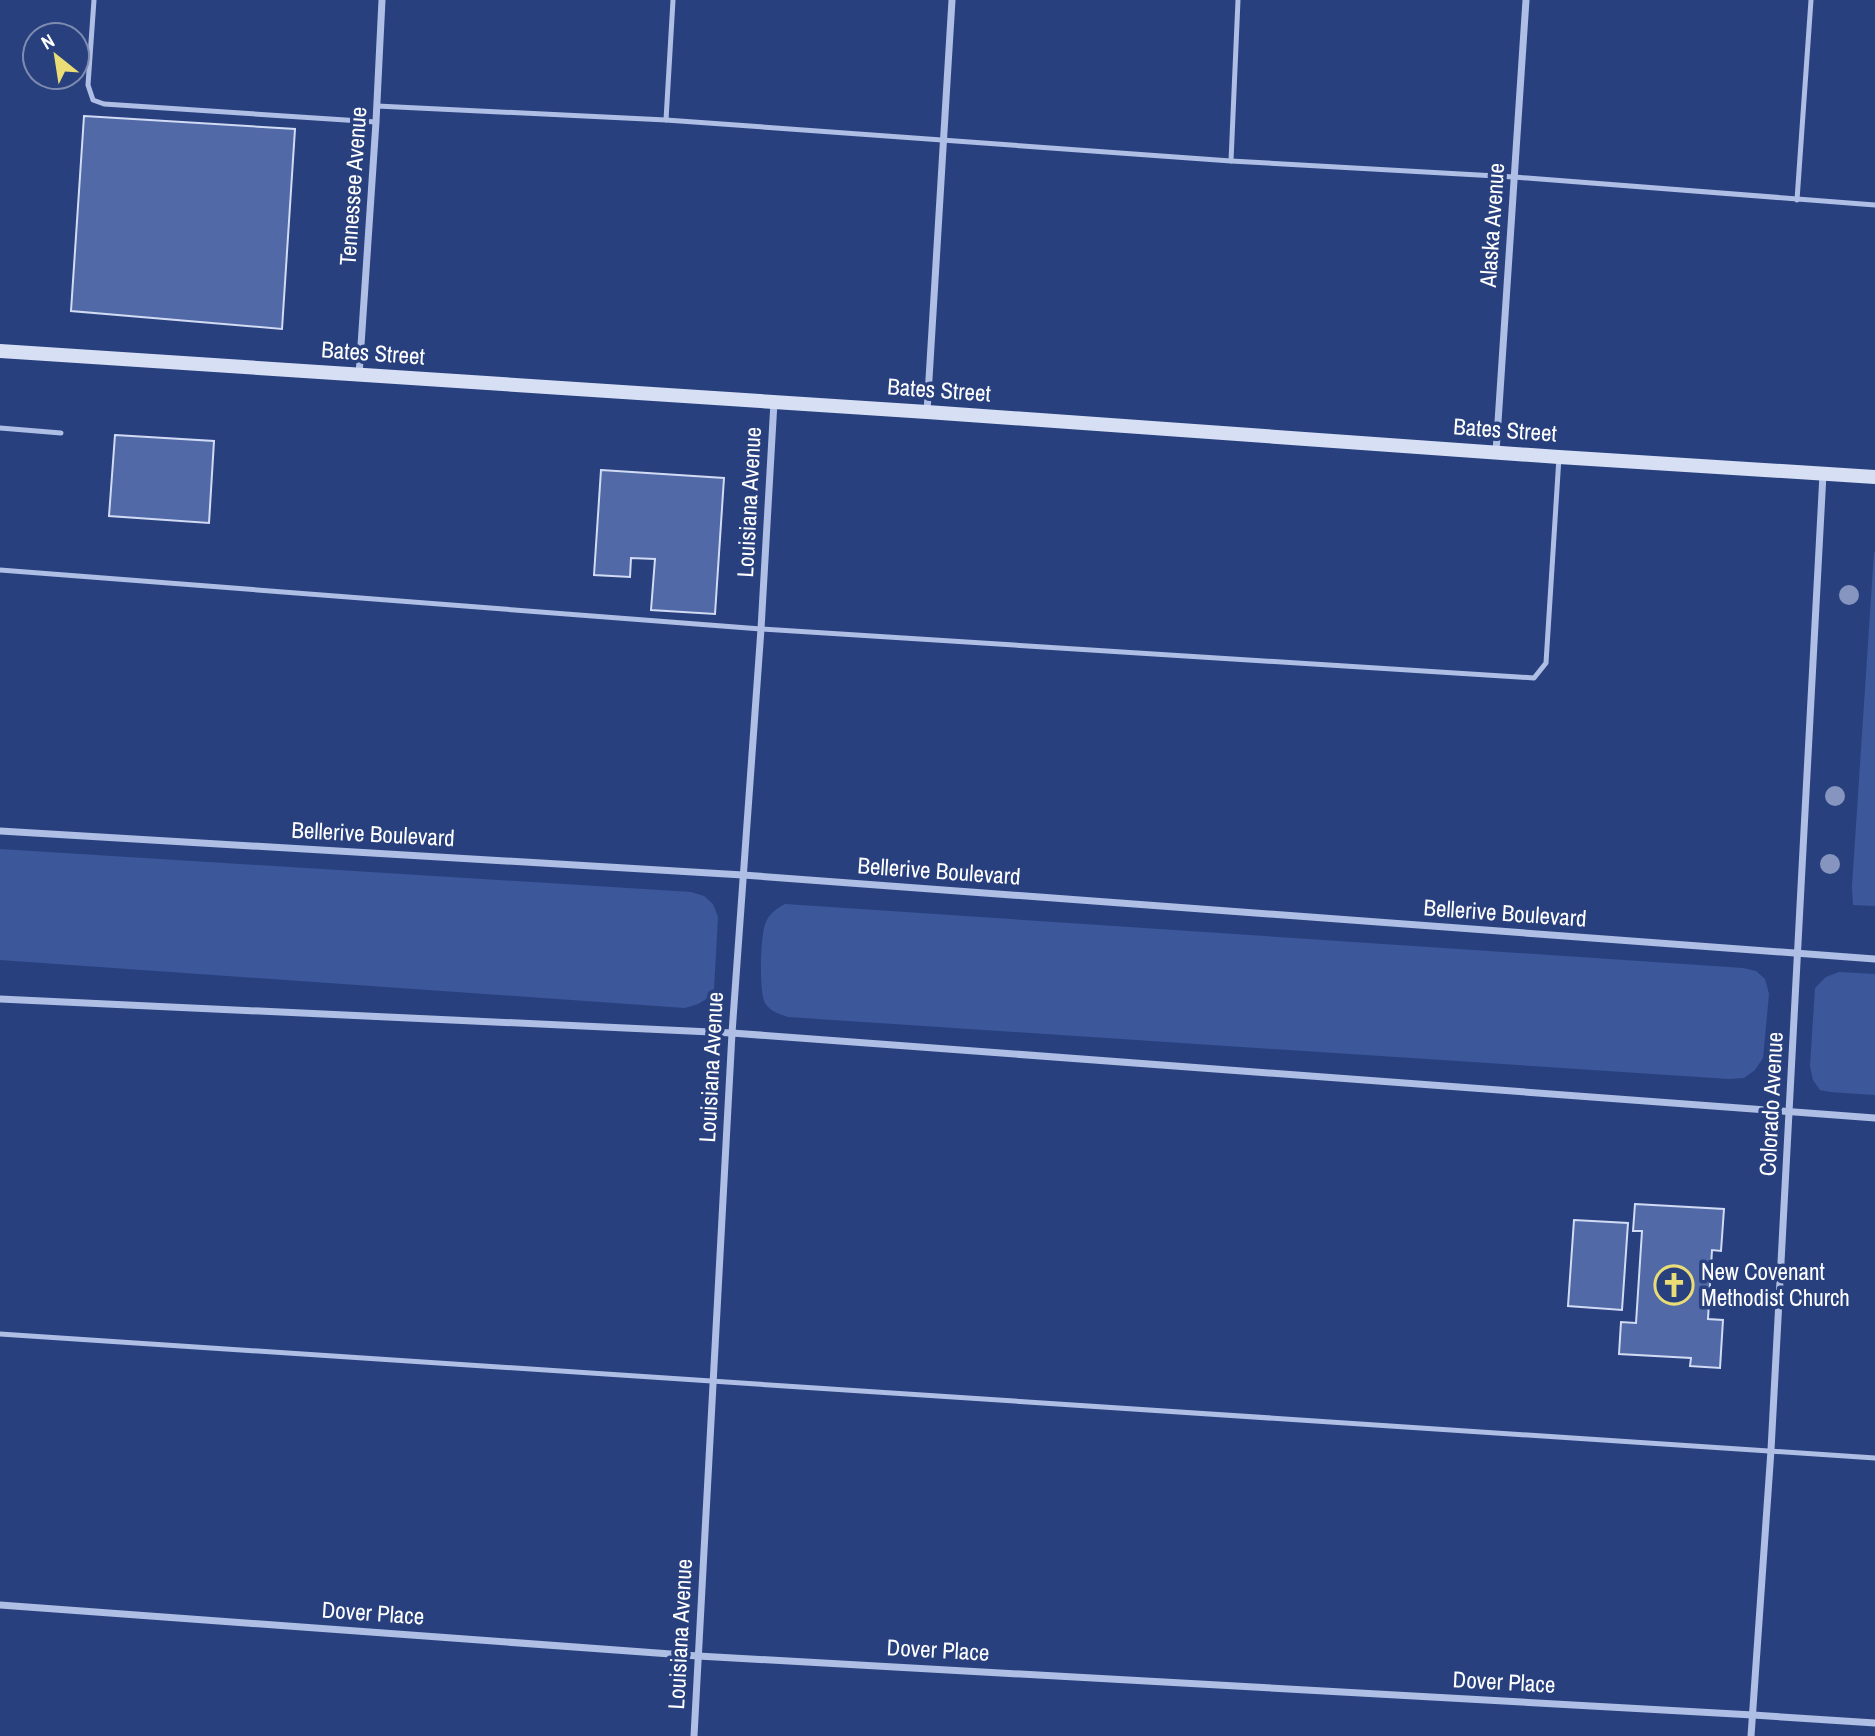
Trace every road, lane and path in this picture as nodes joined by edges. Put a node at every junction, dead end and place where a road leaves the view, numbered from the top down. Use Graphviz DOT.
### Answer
graph roads {
  1 [pos="94,0"];
  2 [pos="382,0"];
  3 [pos="673,0"];
  4 [pos="952,0"];
  5 [pos="1238,0"];
  6 [pos="1526,0"];
  7 [pos="1811,0"];
  8 [pos="377,106"];
  9 [pos="667,120"];
  10 [pos="376,122"];
  11 [pos="943,139"];
  12 [pos="1231,161"];
  13 [pos="1514,177"];
  14 [pos="1797,200"];
  15 [pos="1875,205"];
  16 [pos="0,351"];
  17 [pos="359,375"];
  18 [pos="774,401"];
  19 [pos="928,412"];
  20 [pos="0,428"];
  21 [pos="61,433"];
  22 [pos="1496,452"];
  23 [pos="1559,457"];
  24 [pos="1823,473"];
  25 [pos="1875,477"];
  26 [pos="0,570"];
  27 [pos="761,629"];
  28 [pos="0,831"];
  29 [pos="743,875"];
  30 [pos="1798,954"];
  31 [pos="1875,959"];
  32 [pos="0,999"];
  33 [pos="732,1033"];
  34 [pos="1789,1112"];
  35 [pos="1875,1118"];
  36 [pos="0,1334"];
  37 [pos="714,1380"];
  38 [pos="1771,1450"];
  39 [pos="1875,1458"];
  40 [pos="0,1605"];
  41 [pos="698,1656"];
  42 [pos="1753,1714"];
  43 [pos="1875,1723"];
  44 [pos="694,1736"];
  45 [pos="1751,1736"];
  1 -- 10 [label="lane"];
  2 -- 8 [label="street, Tennessee Avenue"];
  3 -- 9 [label="lane"];
  4 -- 11 [label="street"];
  5 -- 12 [label="lane"];
  6 -- 13 [label="street, Alaska Avenue"];
  7 -- 14 [label="lane"];
  8 -- 9 [label="lane"];
  8 -- 10 [label="street, Tennessee Avenue"];
  9 -- 11 [label="lane"];
  10 -- 17 [label="street, Tennessee Avenue"];
  11 -- 12 [label="lane"];
  11 -- 19 [label="street"];
  12 -- 13 [label="lane"];
  13 -- 14 [label="lane"];
  13 -- 22 [label="street, Alaska Avenue"];
  14 -- 15 [label="lane"];
  16 -- 17 [label="main road, Bates Street"];
  17 -- 18 [label="main road, Bates Street"];
  18 -- 19 [label="main road, Bates Street"];
  18 -- 27 [label="street, Louisiana Avenue"];
  19 -- 22 [label="main road, Bates Street"];
  20 -- 21 [label="lane"];
  22 -- 23 [label="main road, Bates Street"];
  23 -- 24 [label="main road, Bates Street"];
  23 -- 27 [label="lane"];
  24 -- 25 [label="main road, Bates Street"];
  24 -- 30 [label="street, Colorado Avenue"];
  26 -- 27 [label="lane"];
  27 -- 29 [label="street, Louisiana Avenue"];
  28 -- 29 [label="street, Bellerive Boulevard"];
  29 -- 30 [label="street, Bellerive Boulevard"];
  29 -- 33 [label="street, Louisiana Avenue"];
  30 -- 31 [label="street, Bellerive Boulevard"];
  30 -- 34 [label="street, Colorado Avenue"];
  32 -- 33 [label="street"];
  33 -- 34 [label="street"];
  33 -- 37 [label="street, Louisiana Avenue"];
  34 -- 35 [label="street"];
  34 -- 38 [label="street, Colorado Avenue"];
  36 -- 37 [label="lane"];
  37 -- 38 [label="lane"];
  37 -- 41 [label="street, Louisiana Avenue"];
  38 -- 39 [label="lane"];
  38 -- 42 [label="street, Colorado Avenue"];
  40 -- 41 [label="street, Dover Place"];
  41 -- 42 [label="street, Dover Place"];
  41 -- 44 [label="street, Louisiana Avenue"];
  42 -- 43 [label="street, Dover Place"];
  42 -- 45 [label="street, Colorado Avenue"];
}
